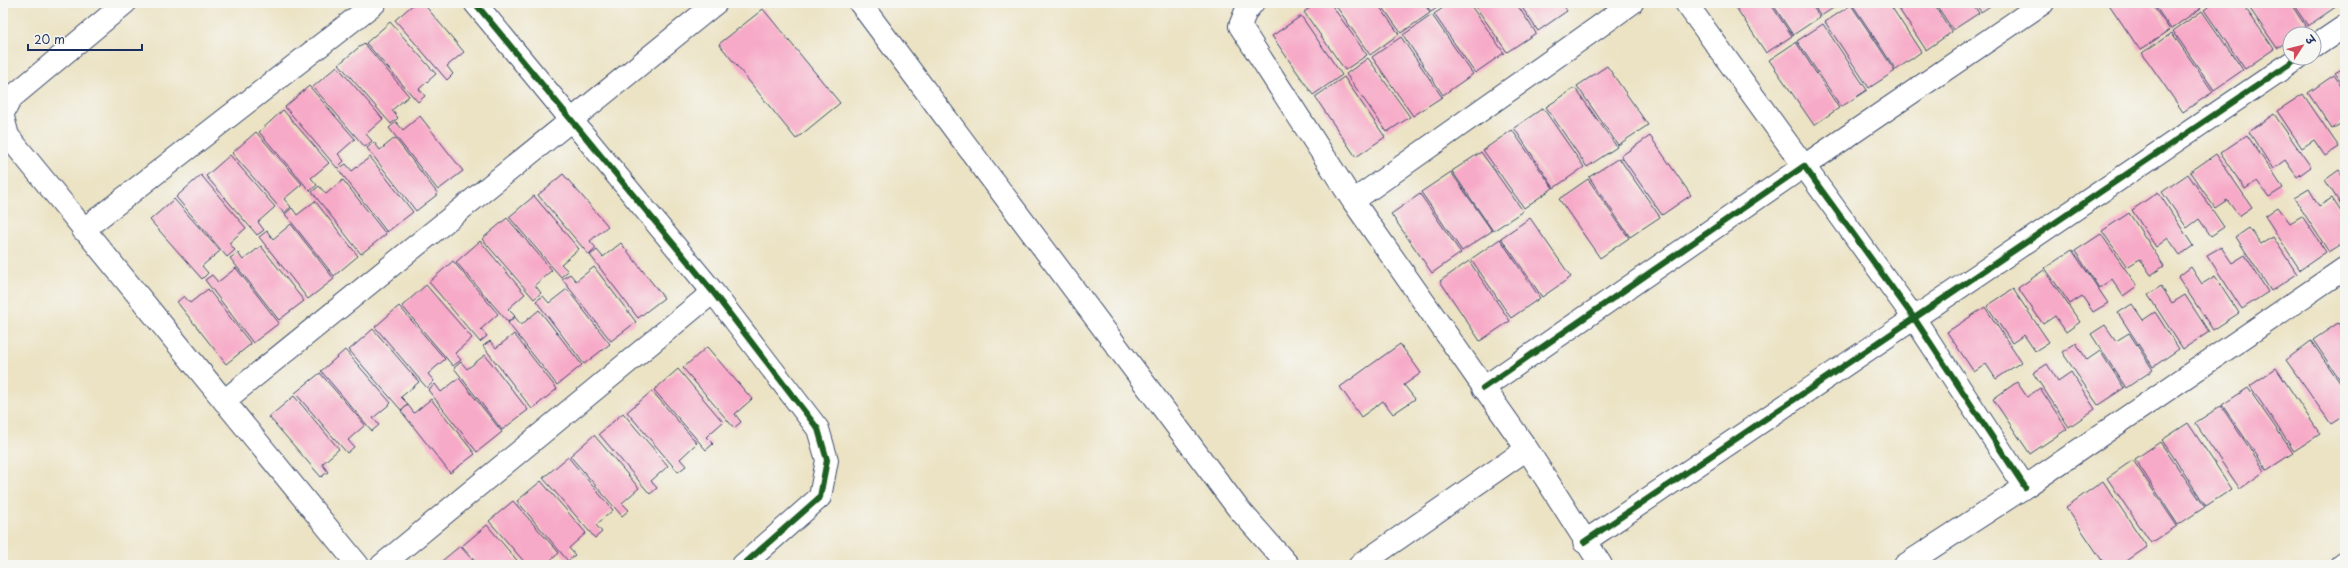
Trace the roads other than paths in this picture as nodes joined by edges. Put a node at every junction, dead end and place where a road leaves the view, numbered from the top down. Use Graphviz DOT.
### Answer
graph roads {
  1 [pos="125,3"];
  2 [pos="375,3"];
  3 [pos="476,3"];
  4 [pos="716,3"];
  5 [pos="860,3"];
  6 [pos="1253,3"];
  7 [pos="1632,3"];
  8 [pos="1686,3"];
  9 [pos="2043,3"];
  10 [pos="2345,26"];
  11 [pos="2322,42"];
  12 [pos="2286,66"];
  13 [pos="3,113"];
  14 [pos="3,117"];
  15 [pos="572,119"];
  16 [pos="1804,166"];
  17 [pos="1353,201"];
  18 [pos="83,230"];
  19 [pos="2345,268"];
  20 [pos="713,292"];
  21 [pos="1914,318"];
  22 [pos="1483,388"];
  23 [pos="224,401"];
  24 [pos="1527,450"];
  25 [pos="2025,487"];
  26 [pos="1584,542"];
  27 [pos="2345,562"];
  28 [pos="358,565"];
  29 [pos="382,565"];
  30 [pos="743,565"];
  31 [pos="1288,565"];
  32 [pos="1360,565"];
  33 [pos="1601,565"];
  34 [pos="1905,565"];
  35 [pos="2340,565"];
  1 -- 13 [label="street"];
  2 -- 18 [label="street"];
  3 -- 15 [label="street"];
  4 -- 15 [label="street"];
  5 -- 31 [label="street"];
  6 -- 17 [label="street"];
  7 -- 17 [label="street"];
  8 -- 16 [label="street"];
  9 -- 16 [label="street"];
  10 -- 11 [label="street"];
  12 -- 21 [label="street"];
  14 -- 18 [label="street"];
  15 -- 20 [label="street"];
  15 -- 23 [label="street"];
  16 -- 21 [label="street"];
  16 -- 22 [label="street"];
  17 -- 22 [label="street"];
  18 -- 23 [label="street"];
  19 -- 25 [label="street"];
  20 -- 29 [label="street"];
  20 -- 30 [label="street"];
  21 -- 25 [label="street"];
  21 -- 26 [label="street"];
  22 -- 24 [label="street"];
  23 -- 28 [label="street"];
  24 -- 26 [label="street"];
  24 -- 32 [label="street"];
  25 -- 34 [label="street"];
  26 -- 33 [label="street"];
  27 -- 35 [label="street"];
}
